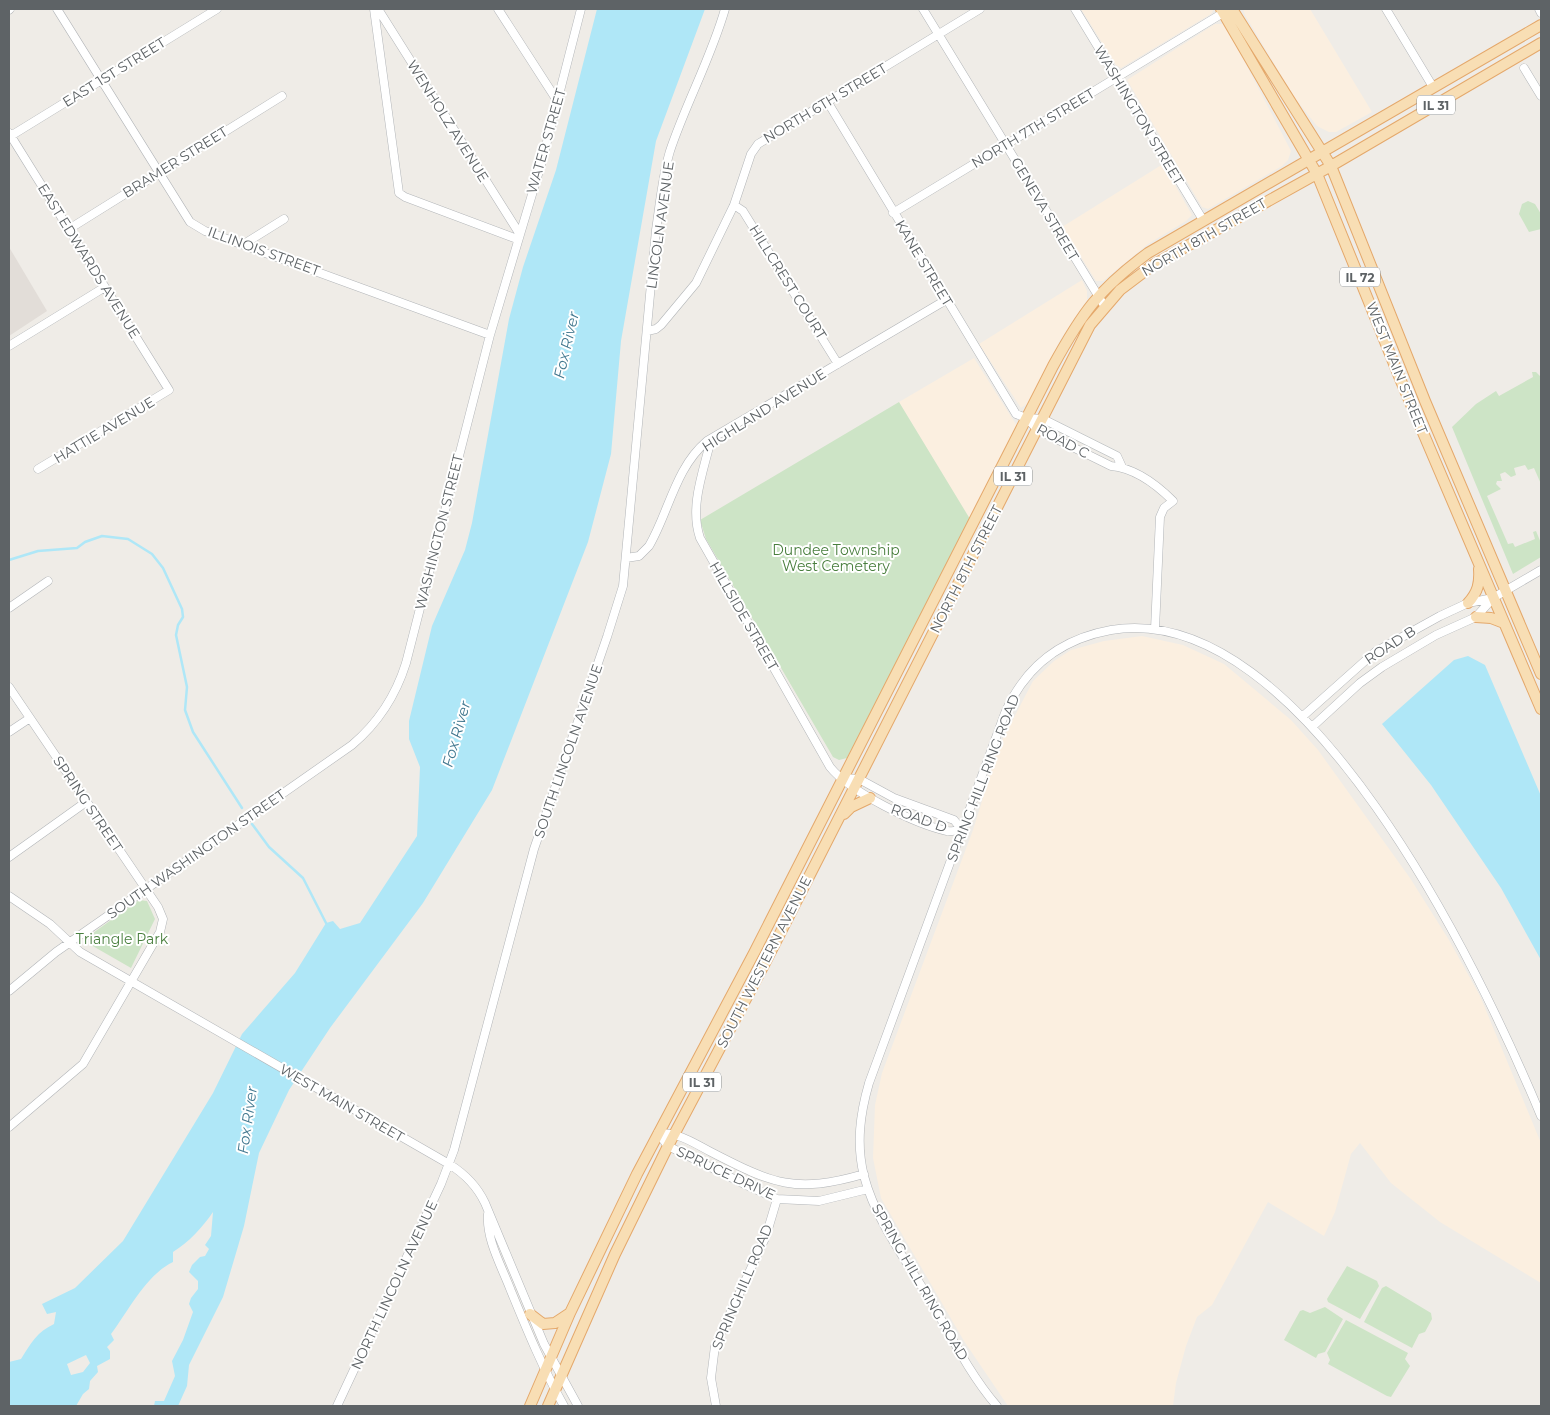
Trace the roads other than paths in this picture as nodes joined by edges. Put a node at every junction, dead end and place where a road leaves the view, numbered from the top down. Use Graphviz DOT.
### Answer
graph roads {
  1 [pos="57,9"];
  2 [pos="217,9"];
  3 [pos="374,9"];
  4 [pos="378,9"];
  5 [pos="498,9"];
  6 [pos="581,9"];
  7 [pos="725,9"];
  8 [pos="923,9"];
  9 [pos="980,9"];
  10 [pos="1075,9"];
  11 [pos="1386,9"];
  12 [pos="1539,9"];
  13 [pos="1225,10"];
  14 [pos="1541,13"];
  15 [pos="1541,25"];
  16 [pos="939,34"];
  17 [pos="1541,43"];
  18 [pos="1524,68"];
  19 [pos="1116,77"];
  20 [pos="101,81"];
  21 [pos="1433,87"];
  22 [pos="282,96"];
  23 [pos="1541,96"];
  24 [pos="827,101"];
  25 [pos="558,102"];
  26 [pos="9,135"];
  27 [pos="1006,145"];
  28 [pos="1322,151"];
  29 [pos="1308,159"];
  30 [pos="1331,166"];
  31 [pos="158,172"];
  32 [pos="1317,174"];
  33 [pos="734,205"];
  34 [pos="894,213"];
  35 [pos="284,219"];
  36 [pos="1203,220"];
  37 [pos="68,229"];
  38 [pos="518,236"];
  39 [pos="244,244"];
  40 [pos="508,272"];
  41 [pos="105,287"];
  42 [pos="1097,295"];
  43 [pos="946,300"];
  44 [pos="1104,307"];
  45 [pos="648,331"];
  46 [pos="490,335"];
  47 [pos="9,346"];
  48 [pos="838,364"];
  49 [pos="169,390"];
  50 [pos="1026,418"];
  51 [pos="1043,419"];
  52 [pos="1038,430"];
  53 [pos="711,439"];
  54 [pos="1122,467"];
  55 [pos="38,469"];
  56 [pos="958,553"];
  57 [pos="626,558"];
  58 [pos="970,560"];
  59 [pos="1478,562"];
  60 [pos="1541,570"];
  61 [pos="48,581"];
  62 [pos="1506,591"];
  63 [pos="1493,598"];
  64 [pos="1468,604"];
  65 [pos="9,608"];
  66 [pos="1476,617"];
  67 [pos="1504,623"];
  68 [pos="1155,630"];
  69 [pos="1541,674"];
  70 [pos="9,687"];
  71 [pos="1541,709"];
  72 [pos="1302,717"];
  73 [pos="30,718"];
  74 [pos="1312,728"];
  75 [pos="9,732"];
  76 [pos="323,765"];
  77 [pos="843,778"];
  78 [pos="859,779"];
  79 [pos="853,790"];
  80 [pos="870,798"];
  81 [pos="86,802"];
  82 [pos="839,817"];
  83 [pos="962,830"];
  84 [pos="9,857"];
  85 [pos="146,889"];
  86 [pos="9,896"];
  87 [pos="70,943"];
  88 [pos="132,982"];
  89 [pos="9,991"];
  90 [pos="1539,1106"];
  91 [pos="1541,1116"];
  92 [pos="9,1127"];
  93 [pos="658,1133"];
  94 [pos="674,1133"];
  95 [pos="668,1146"];
  96 [pos="449,1164"];
  97 [pos="864,1174"];
  98 [pos="868,1189"];
  99 [pos="777,1199"];
  100 [pos="488,1214"];
  101 [pos="570,1313"];
  102 [pos="530,1314"];
  103 [pos="551,1359"];
  104 [pos="545,1370"];
  105 [pos="560,1376"];
  106 [pos="554,1389"];
  107 [pos="337,1406"];
  108 [pos="530,1406"];
  109 [pos="548,1406"];
  110 [pos="564,1406"];
  111 [pos="578,1406"];
  112 [pos="716,1406"];
  113 [pos="997,1406"];
  1 -- 20 [label="street, ILLINOIS STREET"];
  2 -- 20 [label="street, EAST 1ST STREET"];
  3 -- 38 [label="street"];
  4 -- 38 [label="street, WENHOLZ AVENUE"];
  5 -- 25 [label="street"];
  6 -- 25 [label="street, WATER STREET"];
  7 -- 45 [label="street, LINCOLN AVENUE"];
  8 -- 16 [label="street, GENEVA STREET"];
  9 -- 16 [label="street, NORTH 6TH STREET"];
  10 -- 19 [label="street, WASHINGTON STREET"];
  11 -- 21 [label="street"];
  12 -- 14 [label="street"];
  13 -- 19 [label="street, NORTH 7TH STREET"];
  13 -- 28 [label="main road, WEST MAIN STREET / IL 72"];
  13 -- 29 [label="main road, WEST MAIN STREET / IL 72"];
  15 -- 21 [label="main road, NORTH 8TH STREET"];
  16 -- 24 [label="street, NORTH 6TH STREET"];
  16 -- 27 [label="street, GENEVA STREET"];
  17 -- 30 [label="main road, IL 31"];
  18 -- 23 [label="street"];
  19 -- 27 [label="street, NORTH 7TH STREET"];
  19 -- 36 [label="street, WASHINGTON STREET"];
  20 -- 26 [label="street, EAST 1ST STREET"];
  20 -- 31 [label="street, ILLINOIS STREET"];
  21 -- 28 [label="main road, NORTH 8TH STREET"];
  22 -- 31 [label="street, BRAMER STREET"];
  24 -- 33 [label="street, NORTH 6TH STREET"];
  24 -- 34 [label="street, KANE STREET"];
  25 -- 38 [label="street, WATER STREET"];
  26 -- 37 [label="street, EAST EDWARDS AVENUE"];
  27 -- 34 [label="street, NORTH 7TH STREET"];
  27 -- 42 [label="street, GENEVA STREET"];
  28 -- 29 [label="main road, NORTH 8TH STREET"];
  28 -- 30 [label="main road, WEST MAIN STREET / IL 72"];
  29 -- 32 [label="main road, WEST MAIN STREET / IL 72"];
  29 -- 36 [label="main road, NORTH 8TH STREET"];
  30 -- 32 [label="main road, NORTH 8TH STREET / IL 31"];
  30 -- 62 [label="main road, WEST MAIN STREET / IL 72"];
  31 -- 37 [label="street, BRAMER STREET"];
  31 -- 39 [label="street, ILLINOIS STREET"];
  32 -- 44 [label="main road, NORTH 8TH STREET / IL 31"];
  32 -- 59 [label="main road, WEST MAIN STREET / IL 72"];
  33 -- 45 [label="street, NORTH 6TH STREET"];
  33 -- 48 [label="street, HILLCREST COURT"];
  34 -- 43 [label="street, KANE STREET"];
  35 -- 39 [label="street"];
  36 -- 42 [label="main road, NORTH 8TH STREET"];
  37 -- 41 [label="street, EAST EDWARDS AVENUE"];
  38 -- 40 [label="street, WATER STREET"];
  39 -- 46 [label="street, ILLINOIS STREET"];
  40 -- 46 [label="street, WASHINGTON STREET"];
  41 -- 47 [label="street"];
  41 -- 49 [label="street, EAST EDWARDS AVENUE"];
  42 -- 44 [label="street, GENEVA STREET"];
  42 -- 50 [label="main road, NORTH 8TH STREET"];
  43 -- 48 [label="street, HIGHLAND AVENUE"];
  43 -- 50 [label="street, KANE STREET"];
  44 -- 51 [label="main road, NORTH 8TH STREET / IL 31"];
  45 -- 57 [label="street, SOUTH LINCOLN AVENUE"];
  46 -- 76 [label="street, WASHINGTON STREET"];
  48 -- 53 [label="street, HIGHLAND AVENUE"];
  49 -- 55 [label="street, HATTIE AVENUE"];
  50 -- 51 [label="street, ROAD C"];
  50 -- 52 [label="street, ROAD C"];
  50 -- 56 [label="main road, NORTH 8TH STREET"];
  51 -- 52 [label="main road, NORTH 8TH STREET / IL 31"];
  51 -- 54 [label="street, ROAD C"];
  52 -- 54 [label="street, ROAD C"];
  52 -- 58 [label="main road, NORTH 8TH STREET / IL 31"];
  53 -- 57 [label="street, HIGHLAND AVENUE"];
  53 -- 77 [label="street, HILLSIDE STREET"];
  54 -- 68 [label="street, ROAD C"];
  56 -- 58 [label="main road"];
  56 -- 77 [label="main road, NORTH 8TH STREET"];
  57 -- 96 [label="street, SOUTH LINCOLN AVENUE"];
  58 -- 78 [label="main road, NORTH 8TH STREET / IL 31"];
  59 -- 63 [label="main road, WEST MAIN STREET / IL 72"];
  59 -- 64 [label="main road"];
  60 -- 62 [label="street, ROAD B"];
  61 -- 65 [label="street"];
  62 -- 63 [label="street, ROAD B"];
  62 -- 69 [label="main road, WEST MAIN STREET / IL 72"];
  63 -- 64 [label="street, ROAD B"];
  63 -- 66 [label="street, ROAD B"];
  63 -- 67 [label="main road, WEST MAIN STREET / IL 72"];
  64 -- 72 [label="street, ROAD B"];
  66 -- 67 [label="main road"];
  66 -- 74 [label="street, ROAD B"];
  67 -- 71 [label="main road, WEST MAIN STREET / IL 72"];
  68 -- 72 [label="street, SPRING HILL RING ROAD"];
  68 -- 83 [label="street, SPRING HILL RING ROAD"];
  70 -- 73 [label="street, SPRING STREET"];
  72 -- 74 [label="street, SPRING HILL RING ROAD"];
  73 -- 75 [label="street"];
  73 -- 81 [label="street, SPRING STREET"];
  74 -- 90 [label="street, SPRING HILL RING ROAD"];
  76 -- 85 [label="street, SOUTH WASHINGTON STREET"];
  77 -- 78 [label="street, ROAD D"];
  77 -- 79 [label="street, ROAD D"];
  77 -- 93 [label="main road, SOUTH WESTERN AVENUE"];
  78 -- 79 [label="main road, SOUTH WESTERN AVENUE / IL 31"];
  78 -- 83 [label="street, ROAD D"];
  79 -- 80 [label="street, ROAD D"];
  79 -- 82 [label="main road, SOUTH WESTERN AVENUE / IL 31"];
  80 -- 82 [label="main road"];
  80 -- 83 [label="street, ROAD D"];
  81 -- 84 [label="street"];
  81 -- 85 [label="street, SPRING STREET"];
  82 -- 94 [label="main road, SOUTH WESTERN AVENUE / IL 31"];
  83 -- 97 [label="street, SPRING HILL RING ROAD"];
  85 -- 87 [label="street, SOUTH WASHINGTON STREET"];
  85 -- 88 [label="street, SPRING STREET"];
  86 -- 87 [label="street, WEST MAIN STREET"];
  87 -- 88 [label="street, WEST MAIN STREET"];
  87 -- 89 [label="street, SOUTH WASHINGTON STREET"];
  88 -- 92 [label="street"];
  88 -- 96 [label="street, WEST MAIN STREET"];
  90 -- 91 [label="street, SPRING HILL RING ROAD"];
  93 -- 94 [label="street, SPRUCE DRIVE"];
  93 -- 95 [label="street, SPRUCE DRIVE"];
  93 -- 101 [label="main road, SOUTH WESTERN AVENUE"];
  94 -- 95 [label="main road, SOUTH WESTERN AVENUE / IL 31"];
  94 -- 97 [label="street, SPRUCE DRIVE"];
  95 -- 99 [label="street, SPRUCE DRIVE"];
  95 -- 105 [label="main road, SOUTH WESTERN AVENUE / IL 31"];
  96 -- 100 [label="street, WEST MAIN STREET"];
  96 -- 107 [label="street, NORTH LINCOLN AVENUE"];
  97 -- 98 [label="street, SPRING HILL RING ROAD"];
  98 -- 99 [label="street, SPRUCE DRIVE"];
  98 -- 113 [label="street, SPRING HILL RING ROAD"];
  99 -- 112 [label="street, SPRINGHILL ROAD"];
  100 -- 102 [label="street, WEST MAIN STREET"];
  100 -- 104 [label="street, WEST MAIN STREET"];
  101 -- 102 [label="main road"];
  101 -- 103 [label="main road, SOUTH WESTERN AVENUE"];
  102 -- 103 [label="street, WEST MAIN STREET"];
  103 -- 104 [label="main road, SOUTH WESTERN AVENUE"];
  103 -- 105 [label="street, WEST MAIN STREET"];
  104 -- 106 [label="street, WEST MAIN STREET"];
  104 -- 108 [label="main road, SOUTH WESTERN AVENUE"];
  105 -- 106 [label="main road, SOUTH WESTERN AVENUE / IL 31"];
  105 -- 111 [label="street, WEST MAIN STREET"];
  106 -- 109 [label="main road, IL 31"];
  106 -- 110 [label="street, WEST MAIN STREET"];
}
